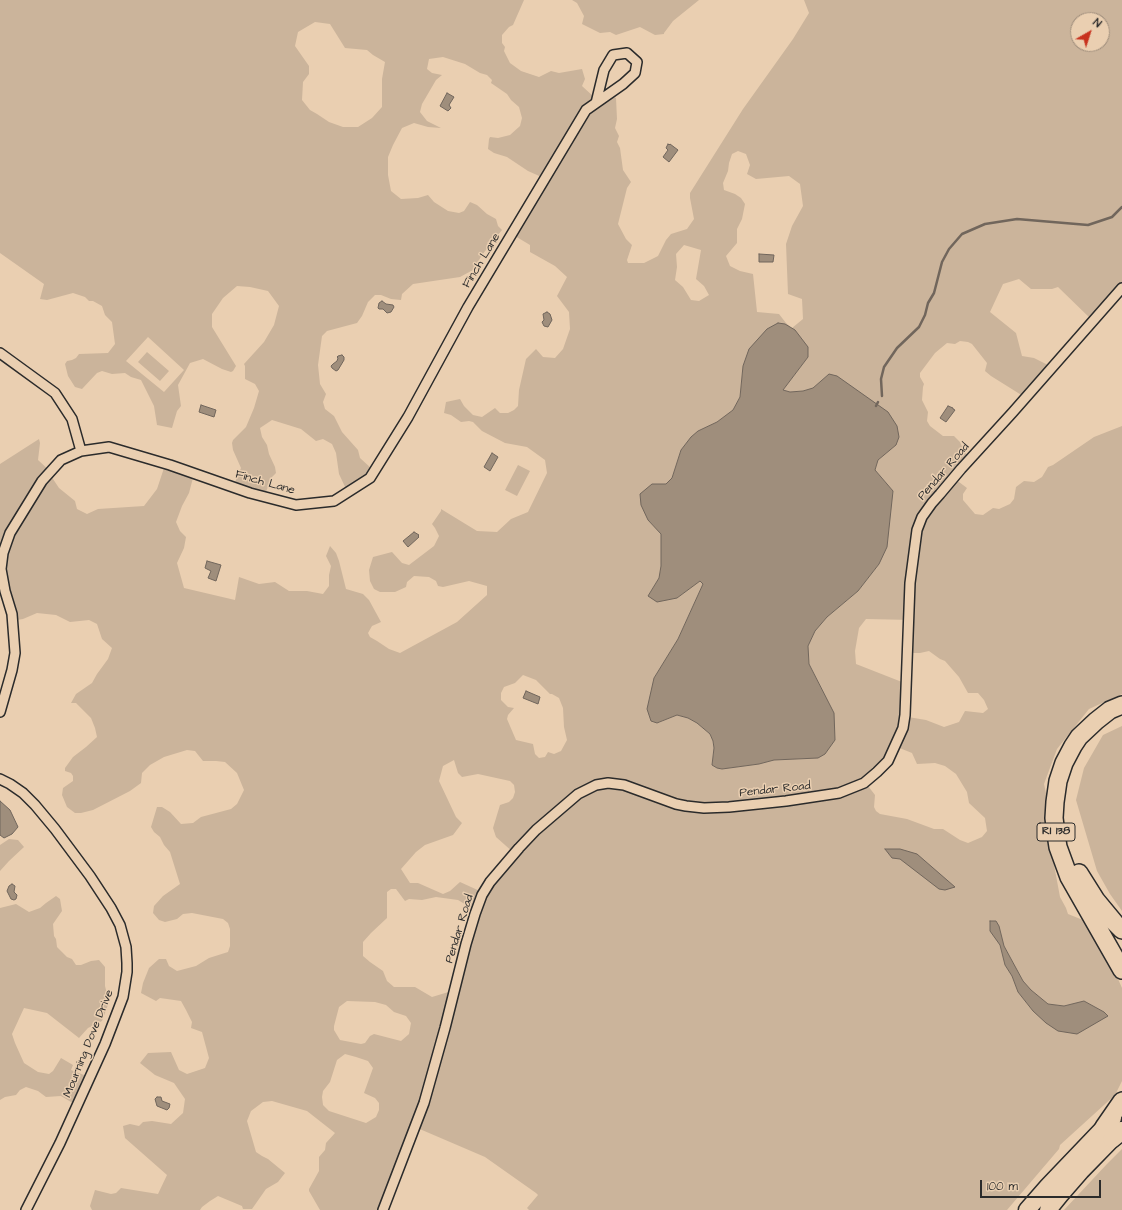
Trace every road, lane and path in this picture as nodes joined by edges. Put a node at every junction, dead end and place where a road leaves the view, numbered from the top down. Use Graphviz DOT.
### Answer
graph roads {
  1 [pos="596,102"];
  2 [pos="1122,288"];
  3 [pos="0,353"];
  4 [pos="81,451"];
  5 [pos="1122,705"];
  6 [pos="0,712"];
  7 [pos="1122,716"];
  8 [pos="0,779"];
  9 [pos="1122,930"];
  10 [pos="1122,970"];
  11 [pos="1122,1101"];
  12 [pos="1122,1108"];
  13 [pos="1115,1131"];
  14 [pos="26,1210"];
  15 [pos="383,1210"];
  16 [pos="1027,1210"];
  17 [pos="1048,1210"];
  1 -- 1 [label="street, Finch Lane"];
  1 -- 4 [label="street, Finch Lane"];
  2 -- 15 [label="street, Pendar Road"];
  3 -- 4 [label="street"];
  4 -- 6 [label="street, Finch Lane"];
  5 -- 10 [label="highway, RI 138"];
  7 -- 9 [label="highway"];
  8 -- 14 [label="street, Mourning Dove Drive"];
  11 -- 13 [label="highway"];
  12 -- 13 [label="highway"];
  13 -- 16 [label="highway"];
  13 -- 17 [label="highway"];
}
